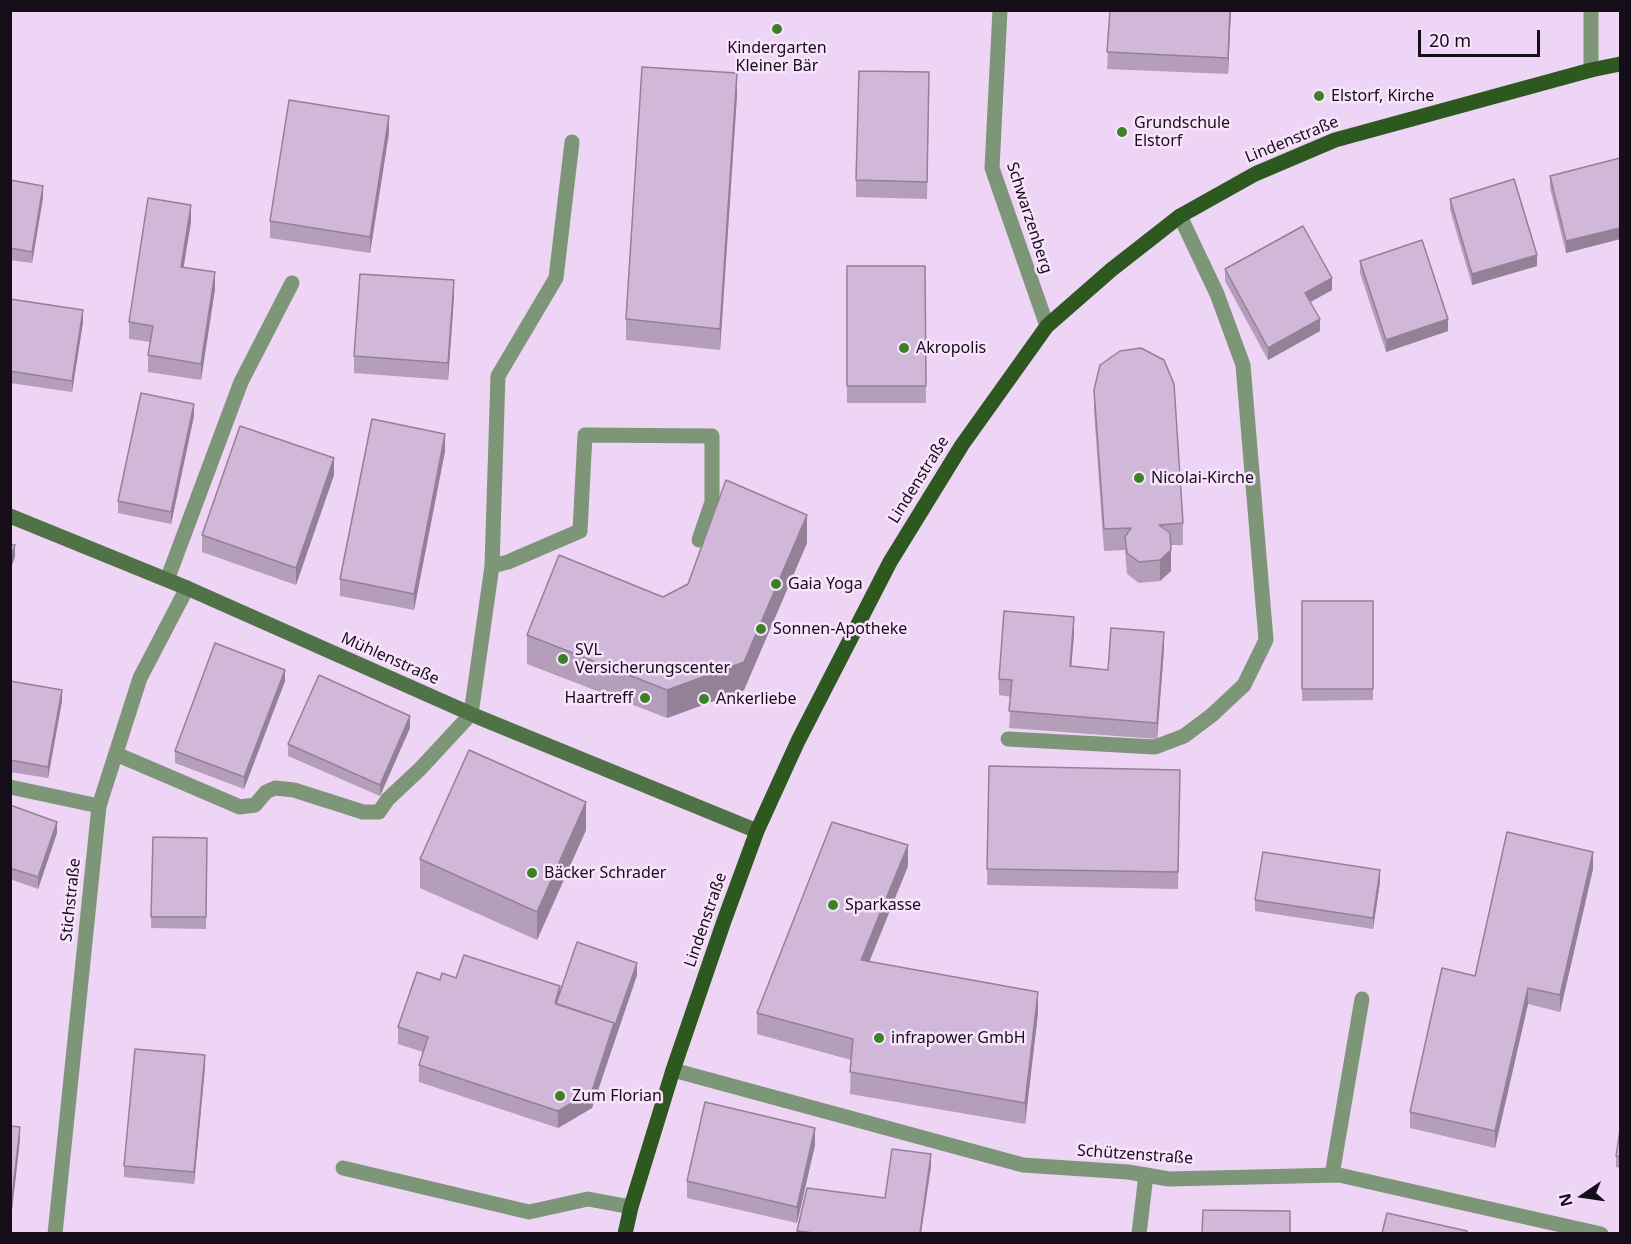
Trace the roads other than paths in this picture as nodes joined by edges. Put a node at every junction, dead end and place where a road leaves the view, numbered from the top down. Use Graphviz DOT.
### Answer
graph roads {
  1 [pos="1000,10"];
  2 [pos="1592,10"];
  3 [pos="1620,64"];
  4 [pos="1591,69"];
  5 [pos="572,142"];
  6 [pos="1180,216"];
  7 [pos="292,283"];
  8 [pos="1047,326"];
  9 [pos="10,516"];
  10 [pos="699,540"];
  11 [pos="492,566"];
  12 [pos="167,580"];
  13 [pos="187,588"];
  14 [pos="471,714"];
  15 [pos="1008,739"];
  16 [pos="116,754"];
  17 [pos="10,787"];
  18 [pos="99,806"];
  19 [pos="757,831"];
  20 [pos="1362,999"];
  21 [pos="673,1070"];
  22 [pos="343,1168"];
  23 [pos="1146,1175"];
  24 [pos="1332,1175"];
  25 [pos="630,1208"];
  26 [pos="55,1233"];
  27 [pos="625,1233"];
  28 [pos="1139,1233"];
  29 [pos="1601,1233"];
  1 -- 8 [label="street, Schwarzenberg"];
  2 -- 4 [label="street"];
  3 -- 4 [label="main road, Lindenstraße"];
  4 -- 6 [label="main road, Lindenstraße"];
  5 -- 11 [label="street"];
  6 -- 8 [label="main road, Lindenstraße"];
  6 -- 15 [label="street"];
  7 -- 12 [label="street"];
  8 -- 19 [label="main road, Lindenstraße"];
  9 -- 12 [label="main road, Mühlenstraße"];
  10 -- 11 [label="street"];
  11 -- 14 [label="street"];
  12 -- 13 [label="main road, Mühlenstraße"];
  13 -- 14 [label="main road, Mühlenstraße"];
  13 -- 16 [label="street, Stichstraße"];
  14 -- 16 [label="street"];
  14 -- 19 [label="main road, Mühlenstraße"];
  16 -- 18 [label="street, Stichstraße"];
  17 -- 18 [label="street"];
  18 -- 26 [label="street, Stichstraße"];
  19 -- 21 [label="main road, Lindenstraße"];
  20 -- 24 [label="street"];
  21 -- 23 [label="street, Schützenstraße"];
  21 -- 25 [label="main road, Lindenstraße"];
  22 -- 25 [label="street"];
  23 -- 24 [label="street, Schützenstraße"];
  23 -- 28 [label="street"];
  24 -- 29 [label="street, Schützenstraße"];
  25 -- 27 [label="main road, Lindenstraße"];
}
